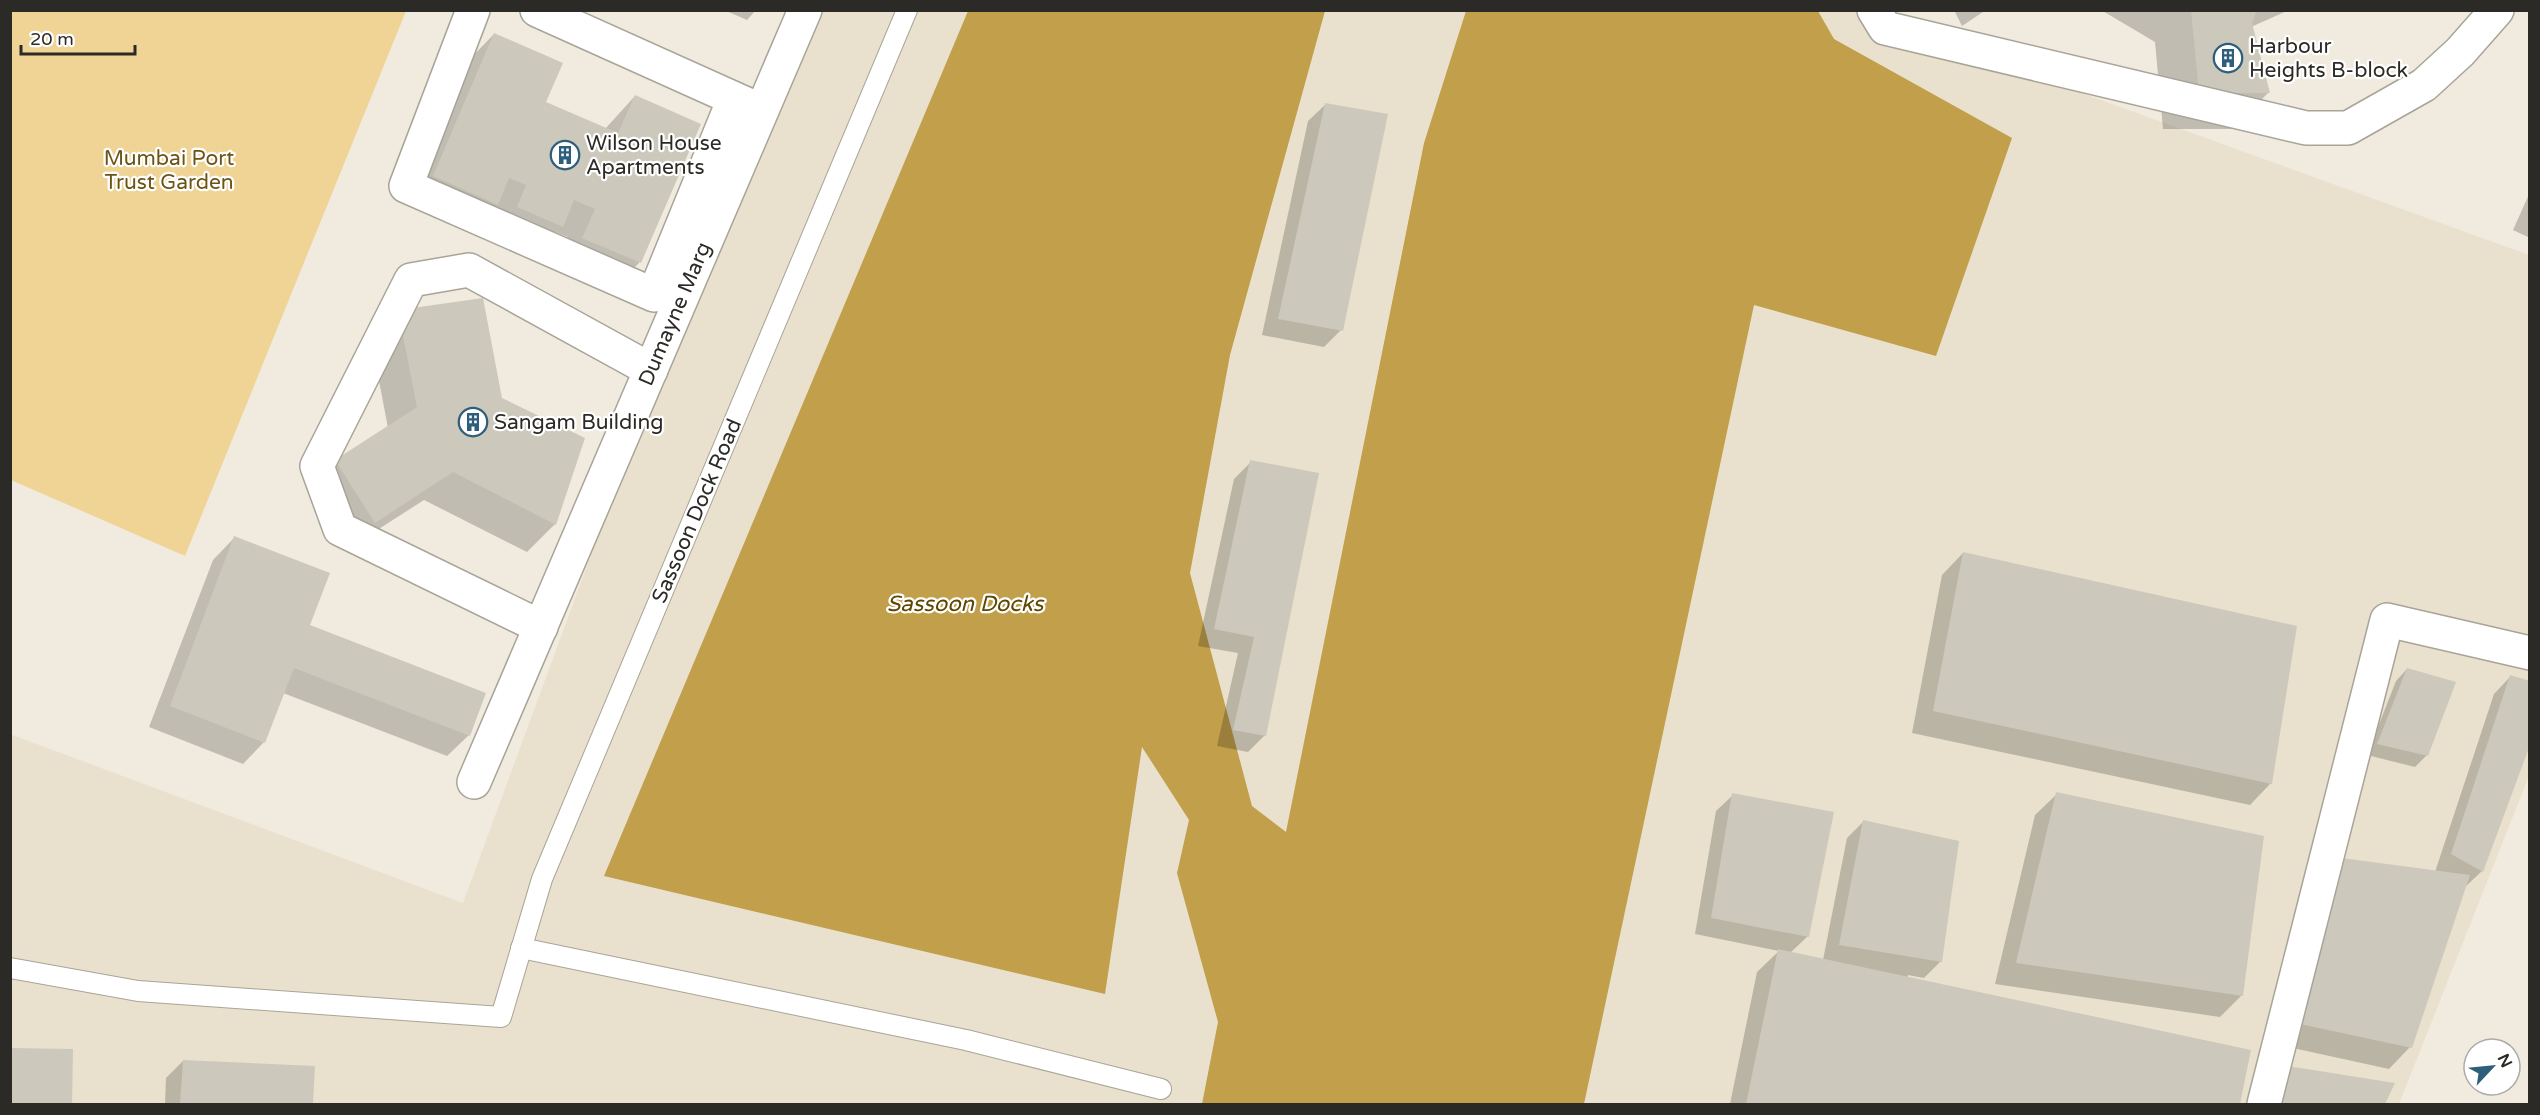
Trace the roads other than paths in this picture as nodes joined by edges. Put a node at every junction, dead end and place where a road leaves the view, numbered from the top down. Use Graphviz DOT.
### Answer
graph roads {
  1 [pos="473,10"];
  2 [pos="537,10"];
  3 [pos="805,10"];
  4 [pos="907,10"];
  5 [pos="1874,10"];
  6 [pos="2497,10"];
  7 [pos="748,105"];
  8 [pos="651,370"];
  9 [pos="541,627"];
  10 [pos="2529,653"];
  11 [pos="474,782"];
  12 [pos="521,948"];
  13 [pos="10,968"];
  14 [pos="1161,1089"];
  15 [pos="2264,1104"];
  1 -- 7 [label="street"];
  2 -- 7 [label="street"];
  3 -- 7 [label="street, Dumayne Marg"];
  4 -- 12 [label="lane, Sassoon Dock Road"];
  5 -- 6 [label="street"];
  7 -- 8 [label="street, Dumayne Marg"];
  8 -- 9 [label="street, Dumayne Marg"];
  8 -- 9 [label="street"];
  9 -- 11 [label="street, Dumayne Marg"];
  10 -- 15 [label="street"];
  12 -- 13 [label="lane, Sassoon Dock Road"];
  12 -- 14 [label="lane"];
}
